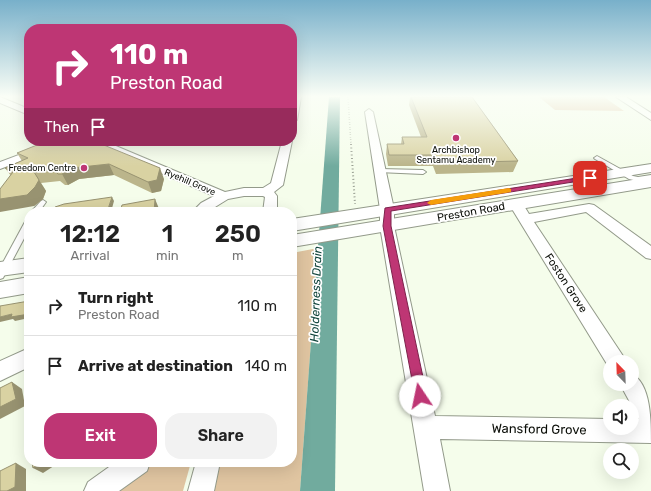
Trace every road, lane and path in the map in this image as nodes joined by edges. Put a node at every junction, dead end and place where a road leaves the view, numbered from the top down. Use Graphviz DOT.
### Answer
graph roads {
  1 [pos="349,120"];
  2 [pos="370,120"];
  3 [pos="52,146"];
  4 [pos="107,146"];
  5 [pos="286,146"];
  6 [pos="597,158"];
  7 [pos="0,166"];
  8 [pos="651,168"];
  9 [pos="380,171"];
  10 [pos="423,172"];
  11 [pos="621,173"];
  12 [pos="651,177"];
  13 [pos="651,182"];
  14 [pos="266,192"];
  15 [pos="224,196"];
  16 [pos="43,202"];
  17 [pos="516,204"];
  18 [pos="39,207"];
  19 [pos="205,207"];
  20 [pos="270,207"];
  21 [pos="387,218"];
  22 [pos="525,219"];
  23 [pos="353,221"];
  24 [pos="24,231"];
  25 [pos="298,232"];
  26 [pos="651,254"];
  27 [pos="24,266"];
  28 [pos="1,271"];
  29 [pos="24,286"];
  30 [pos="0,290"];
  31 [pos="612,355"];
  32 [pos="24,359"];
  33 [pos="0,371"];
  34 [pos="635,391"];
  35 [pos="651,418"];
  36 [pos="426,427"];
  37 [pos="651,431"];
  38 [pos="131,467"];
  39 [pos="207,467"];
  40 [pos="97,491"];
  41 [pos="201,491"];
  42 [pos="437,491"];
  1 -- 23 [label="path"];
  2 -- 9 [label="street"];
  3 -- 7 [label="street"];
  4 -- 15 [label="street, Ryehill Grove"];
  5 -- 14 [label="street"];
  6 -- 11 [label="lane"];
  8 -- 11 [label="street, Preston Road"];
  9 -- 10 [label="lane"];
  9 -- 21 [label="street"];
  11 -- 12 [label="lane"];
  11 -- 21 [label="street, Preston Road"];
  13 -- 17 [label="street, Preston Road"];
  14 -- 15 [label="street, Ryehill Grove"];
  14 -- 20 [label="street"];
  15 -- 19 [label="street"];
  16 -- 18 [label="lane"];
  17 -- 21 [label="street, Preston Road"];
  17 -- 22 [label="street, Foston Grove"];
  21 -- 23 [label="street, Preston Road"];
  21 -- 36 [label="street"];
  22 -- 26 [label="street"];
  22 -- 31 [label="street, Foston Grove"];
  23 -- 25 [label="street, Preston Road"];
  24 -- 28 [label="lane"];
  27 -- 28 [label="street"];
  29 -- 30 [label="street"];
  32 -- 33 [label="street"];
  34 -- 35 [label="street"];
  36 -- 37 [label="street, Wansford Grove"];
  36 -- 42 [label="street"];
  38 -- 40 [label="street"];
  39 -- 41 [label="street"];
}
